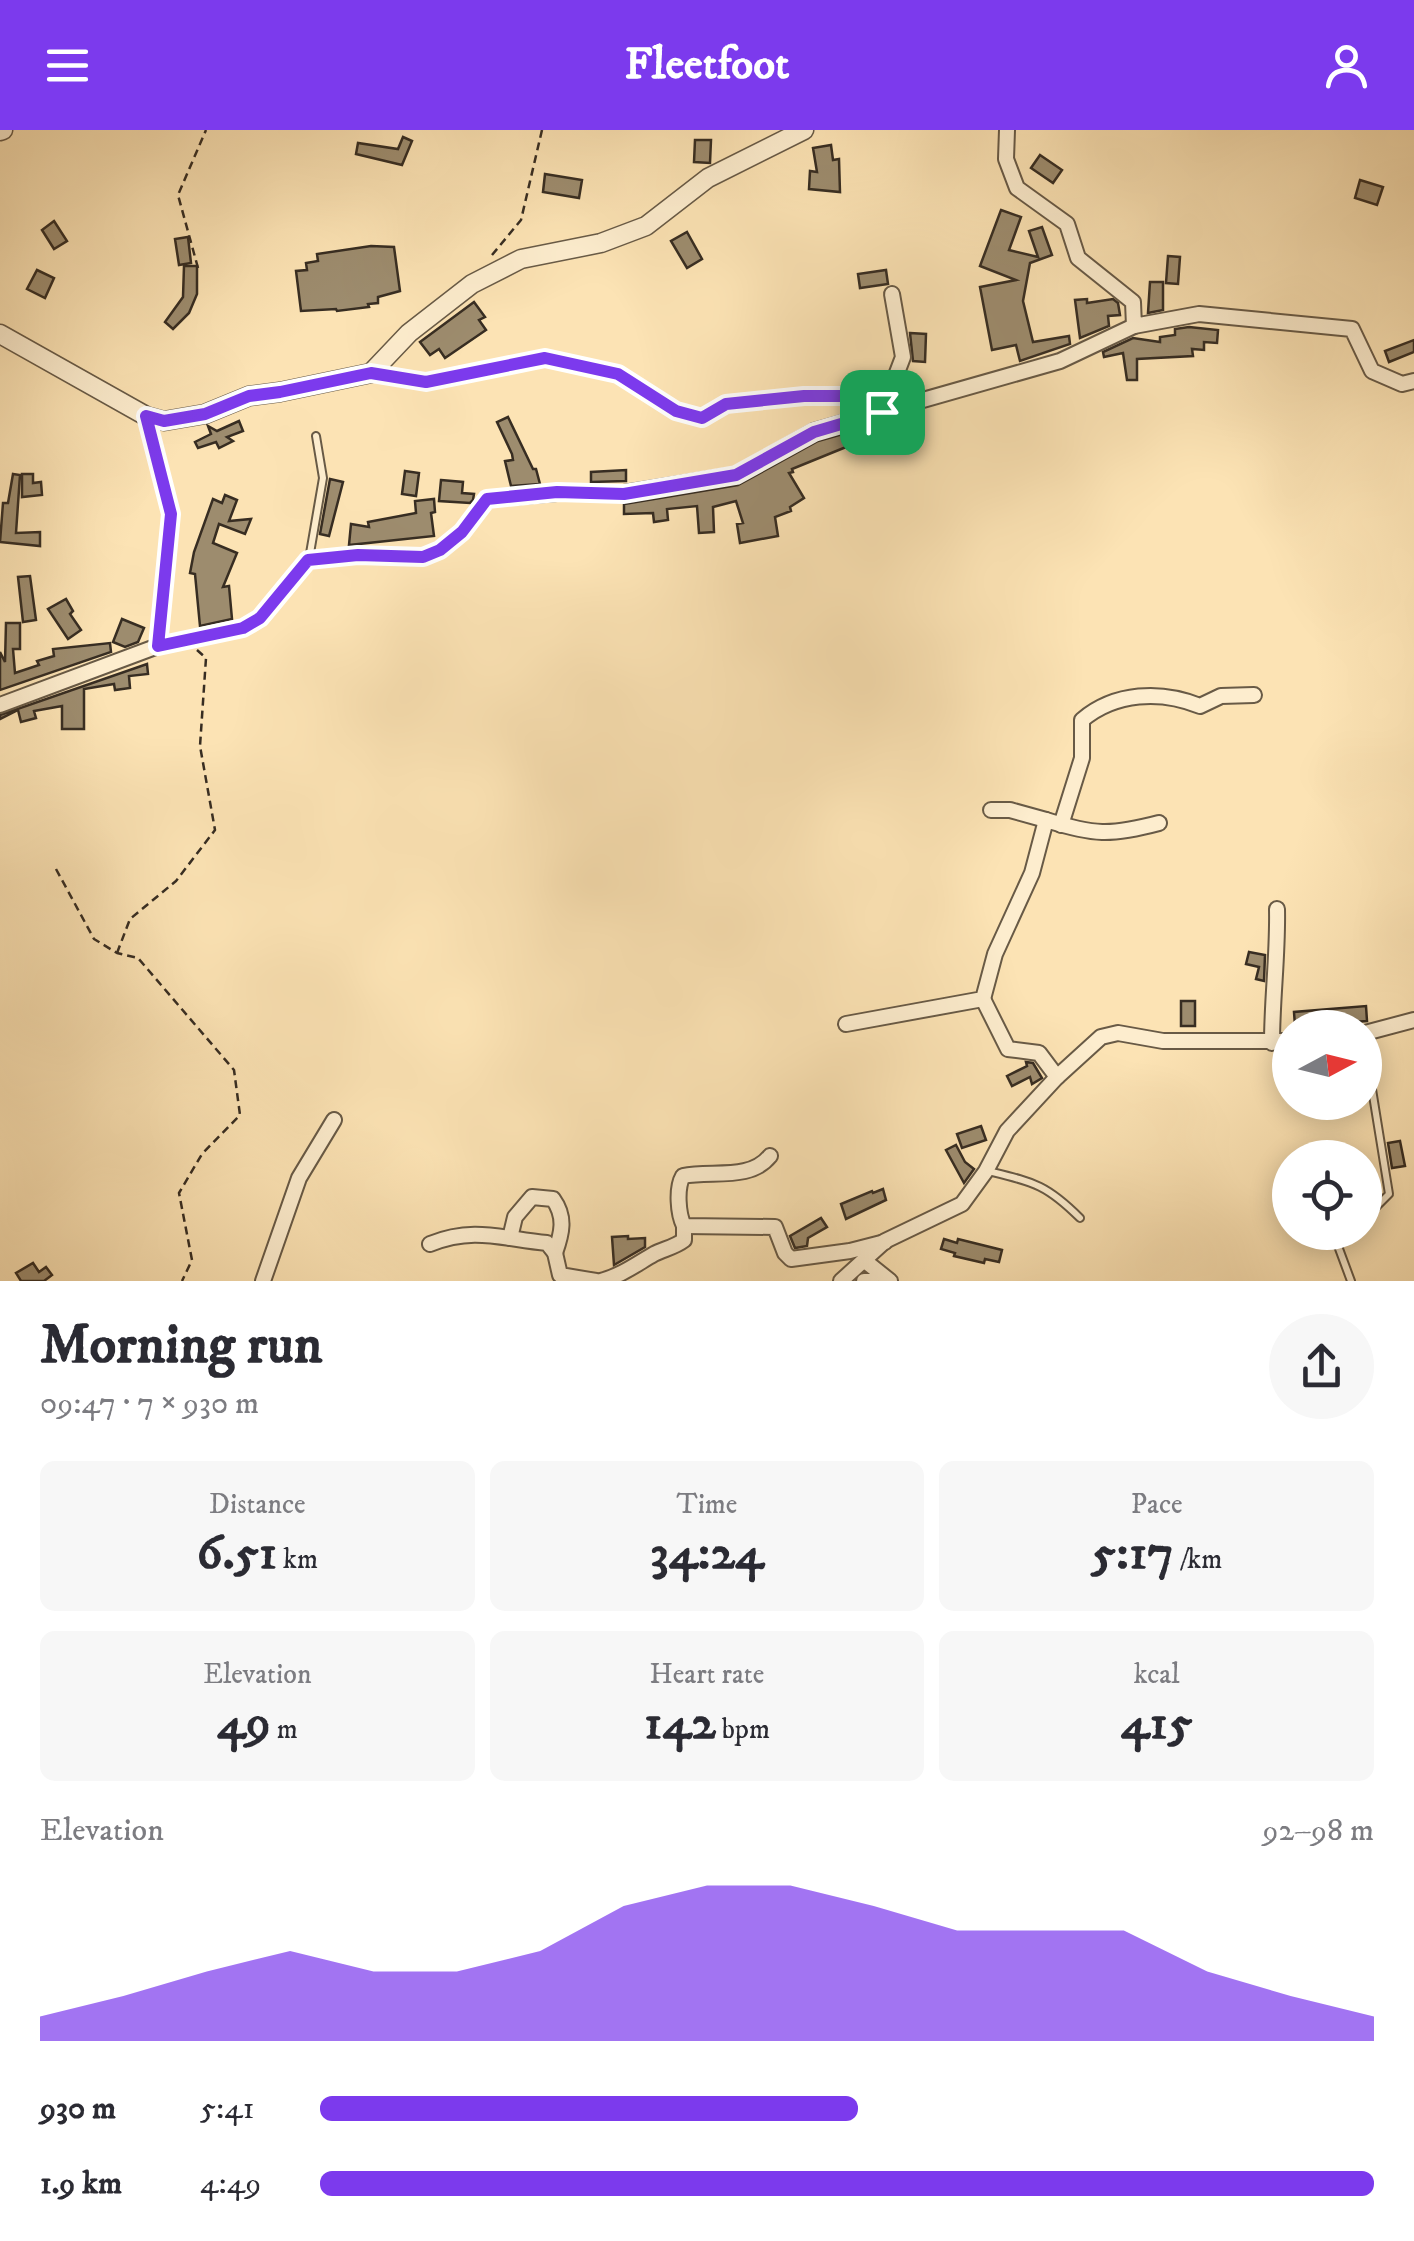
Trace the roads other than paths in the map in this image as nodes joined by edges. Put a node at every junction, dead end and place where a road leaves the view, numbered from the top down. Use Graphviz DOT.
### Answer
graph roads {
  1 [pos="804,130"];
  2 [pos="1007,130"];
  3 [pos="892,294"];
  4 [pos="1134,326"];
  5 [pos="0,334"];
  6 [pos="371,373"];
  7 [pos="1414,381"];
  8 [pos="882,412"];
  9 [pos="146,416"];
  10 [pos="316,436"];
  11 [pos="308,560"];
  12 [pos="158,646"];
  13 [pos="1254,695"];
  14 [pos="0,705"];
  15 [pos="991,810"];
  16 [pos="1046,820"];
  17 [pos="1159,823"];
  18 [pos="1061,825"];
  19 [pos="1277,909"];
  20 [pos="983,1000"];
  21 [pos="1273,1010"];
  22 [pos="846,1024"];
  23 [pos="1412,1024"];
  24 [pos="1382,1030"];
  25 [pos="1272,1043"];
  26 [pos="1057,1076"];
  27 [pos="334,1120"];
  28 [pos="1382,1151"];
  29 [pos="770,1156"];
  30 [pos="986,1171"];
  31 [pos="1382,1201"];
  32 [pos="1080,1218"];
  33 [pos="684,1226"];
  34 [pos="510,1238"];
  35 [pos="885,1242"];
  36 [pos="430,1244"];
  37 [pos="1339,1250"];
  38 [pos="555,1253"];
  39 [pos="865,1261"];
  40 [pos="263,1281"];
  41 [pos="598,1281"];
  42 [pos="841,1281"];
  43 [pos="864,1281"];
  44 [pos="872,1281"];
  45 [pos="890,1281"];
  46 [pos="1351,1281"];
  1 -- 6 [label="street"];
  2 -- 4 [label="street"];
  3 -- 8 [label="street"];
  4 -- 7 [label="street"];
  4 -- 8 [label="street"];
  5 -- 9 [label="street"];
  6 -- 8 [label="lane"];
  6 -- 9 [label="street"];
  8 -- 11 [label="street"];
  9 -- 12 [label="street"];
  10 -- 11 [label="lane"];
  11 -- 12 [label="street"];
  12 -- 14 [label="street"];
  13 -- 18 [label="street"];
  15 -- 16 [label="street"];
  16 -- 18 [label="street"];
  16 -- 20 [label="street"];
  17 -- 18 [label="street"];
  19 -- 21 [label="street"];
  20 -- 22 [label="street"];
  20 -- 26 [label="street"];
  23 -- 24 [label="street"];
  25 -- 26 [label="street"];
  26 -- 30 [label="street"];
  27 -- 40 [label="street"];
  28 -- 31 [label="lane"];
  29 -- 33 [label="street"];
  30 -- 32 [label="lane"];
  30 -- 35 [label="street"];
  33 -- 35 [label="street"];
  33 -- 41 [label="street"];
  34 -- 36 [label="street"];
  34 -- 38 [label="street"];
  34 -- 38 [label="street"];
  35 -- 39 [label="street"];
  37 -- 46 [label="lane"];
  38 -- 41 [label="street"];
  39 -- 42 [label="street"];
  39 -- 45 [label="street"];
  43 -- 44 [label="street"];
}
